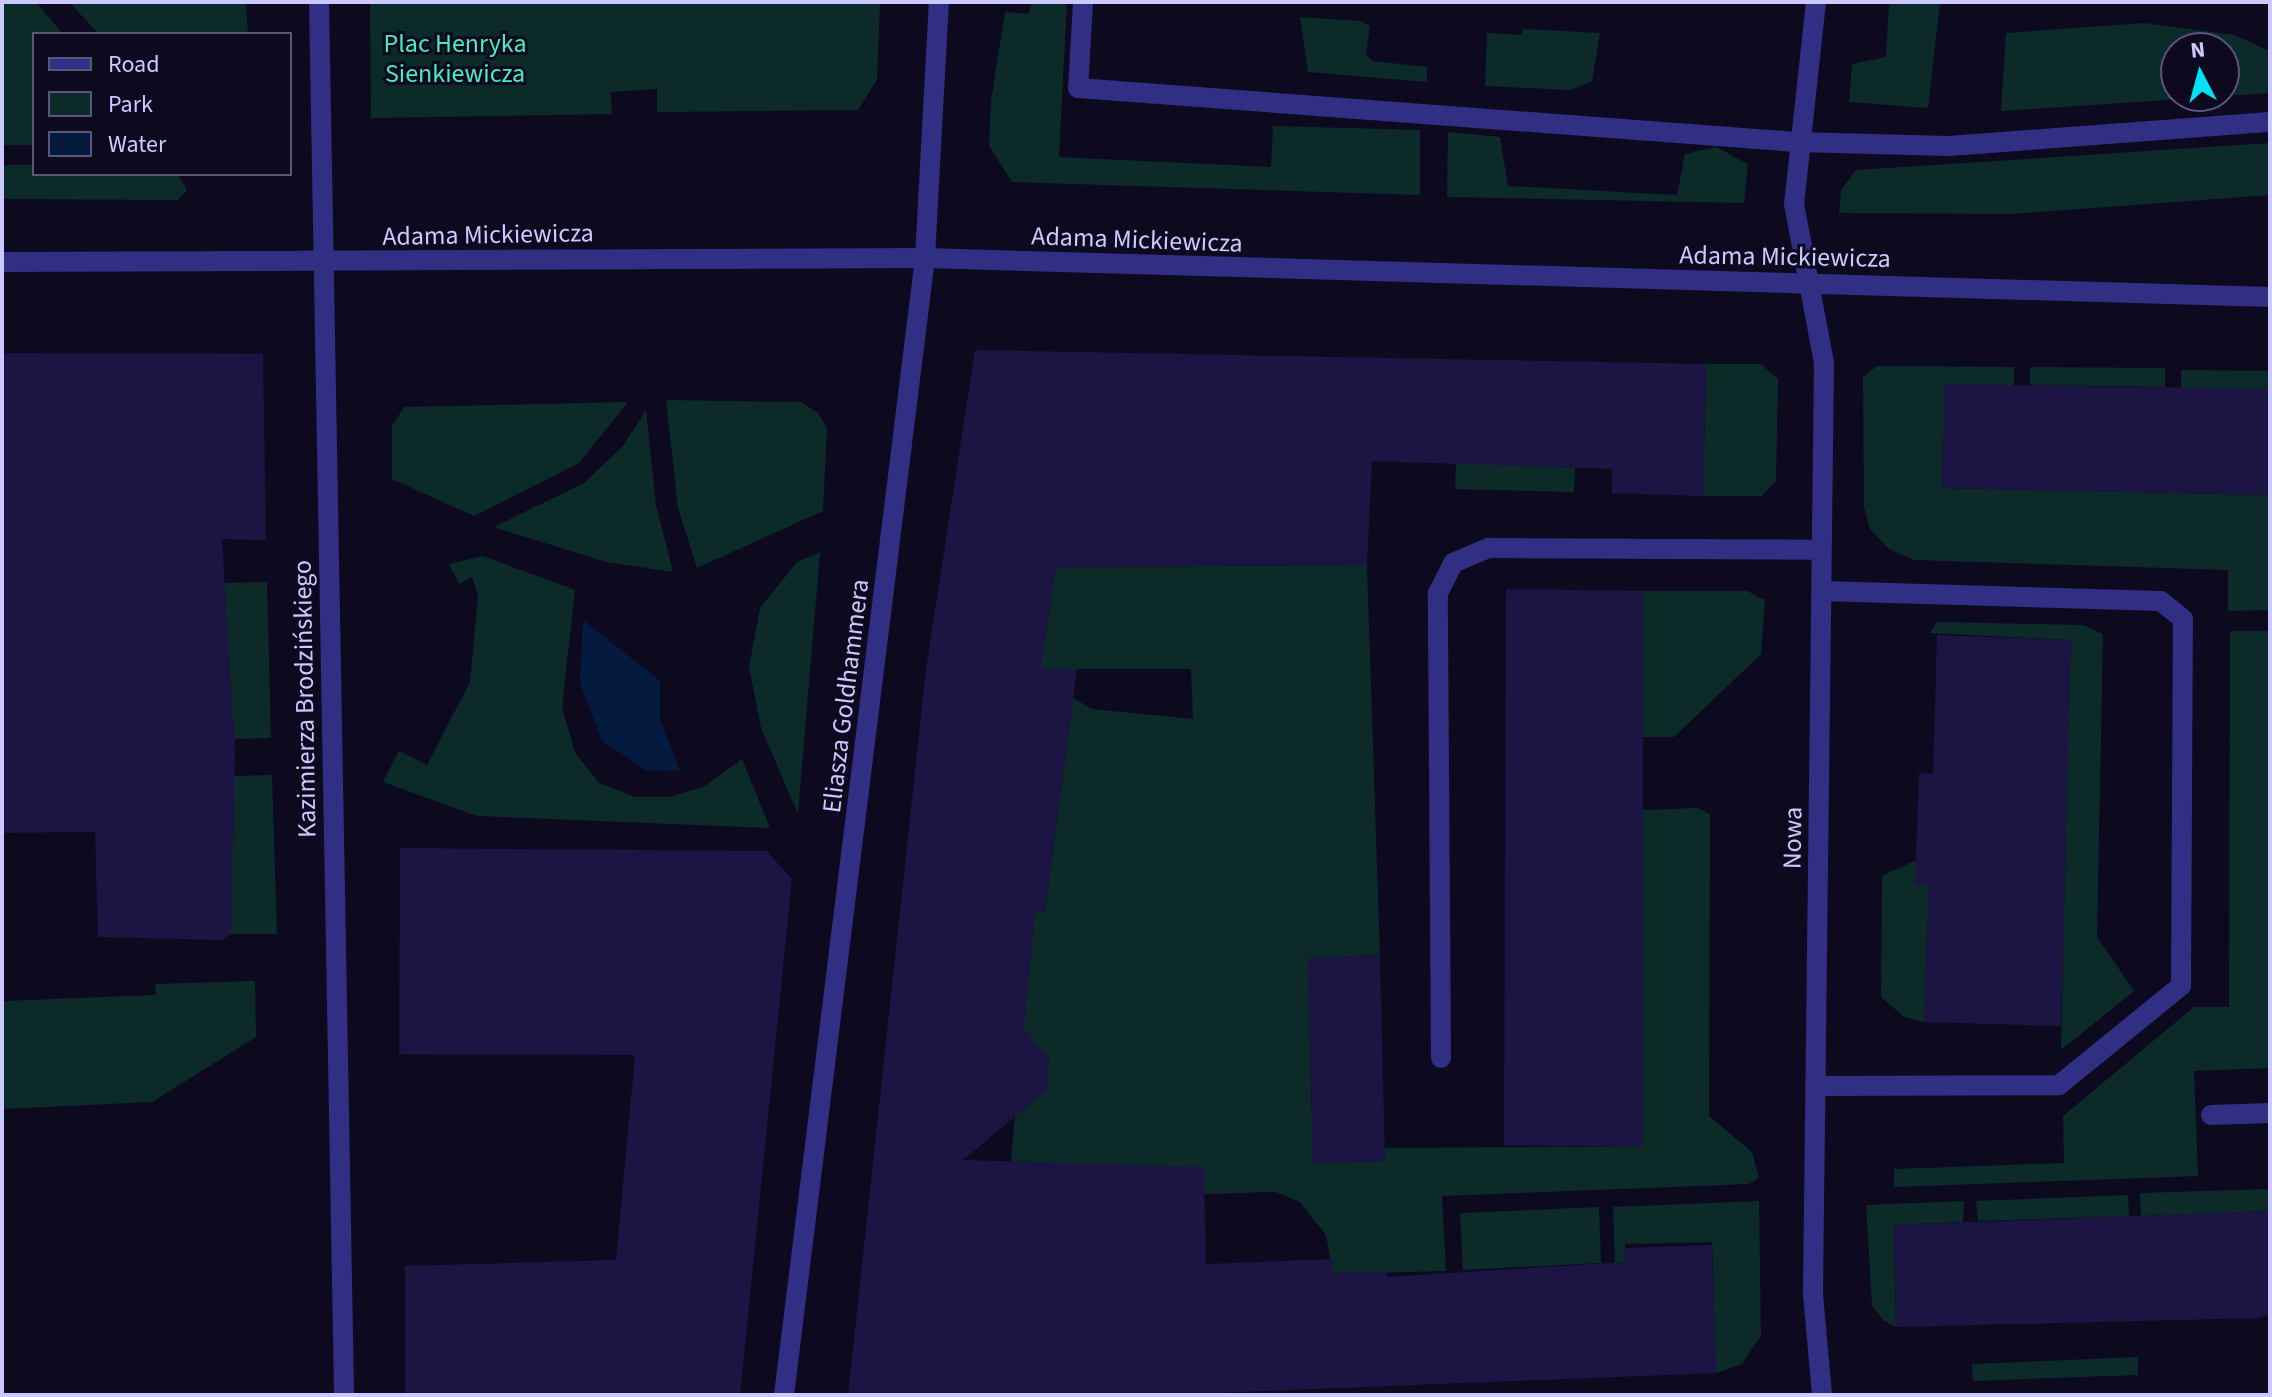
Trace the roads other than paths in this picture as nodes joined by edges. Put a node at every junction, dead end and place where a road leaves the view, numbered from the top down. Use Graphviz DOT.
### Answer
graph roads {
  1 [pos="319,2"];
  2 [pos="939,2"];
  3 [pos="1083,2"];
  4 [pos="1816,2"];
  5 [pos="2270,122"];
  6 [pos="1797,142"];
  7 [pos="925,258"];
  8 [pos="2,262"];
  9 [pos="320,263"];
  10 [pos="1808,283"];
  11 [pos="2270,297"];
  12 [pos="1821,550"];
  13 [pos="1822,591"];
  14 [pos="1441,1058"];
  15 [pos="1815,1086"];
  16 [pos="2270,1113"];
  17 [pos="2211,1115"];
  18 [pos="344,1395"];
  19 [pos="784,1395"];
  20 [pos="1822,1395"];
  1 -- 9 [label="street, Kazimierza Brodzińskiego"];
  2 -- 7 [label="street, Eliasza Goldhammera"];
  3 -- 6 [label="street"];
  4 -- 6 [label="street, Nowa"];
  5 -- 6 [label="street"];
  6 -- 10 [label="street, Nowa"];
  7 -- 9 [label="street, Adama Mickiewicza"];
  7 -- 10 [label="street, Adama Mickiewicza"];
  7 -- 19 [label="street, Eliasza Goldhammera"];
  8 -- 9 [label="street, Adama Mickiewicza"];
  9 -- 18 [label="street, Kazimierza Brodzińskiego"];
  10 -- 11 [label="street, Adama Mickiewicza"];
  10 -- 12 [label="street, Nowa"];
  12 -- 13 [label="street, Nowa"];
  12 -- 14 [label="street"];
  13 -- 15 [label="street, Nowa"];
  13 -- 15 [label="street"];
  15 -- 20 [label="street, Nowa"];
  16 -- 17 [label="street"];
}
